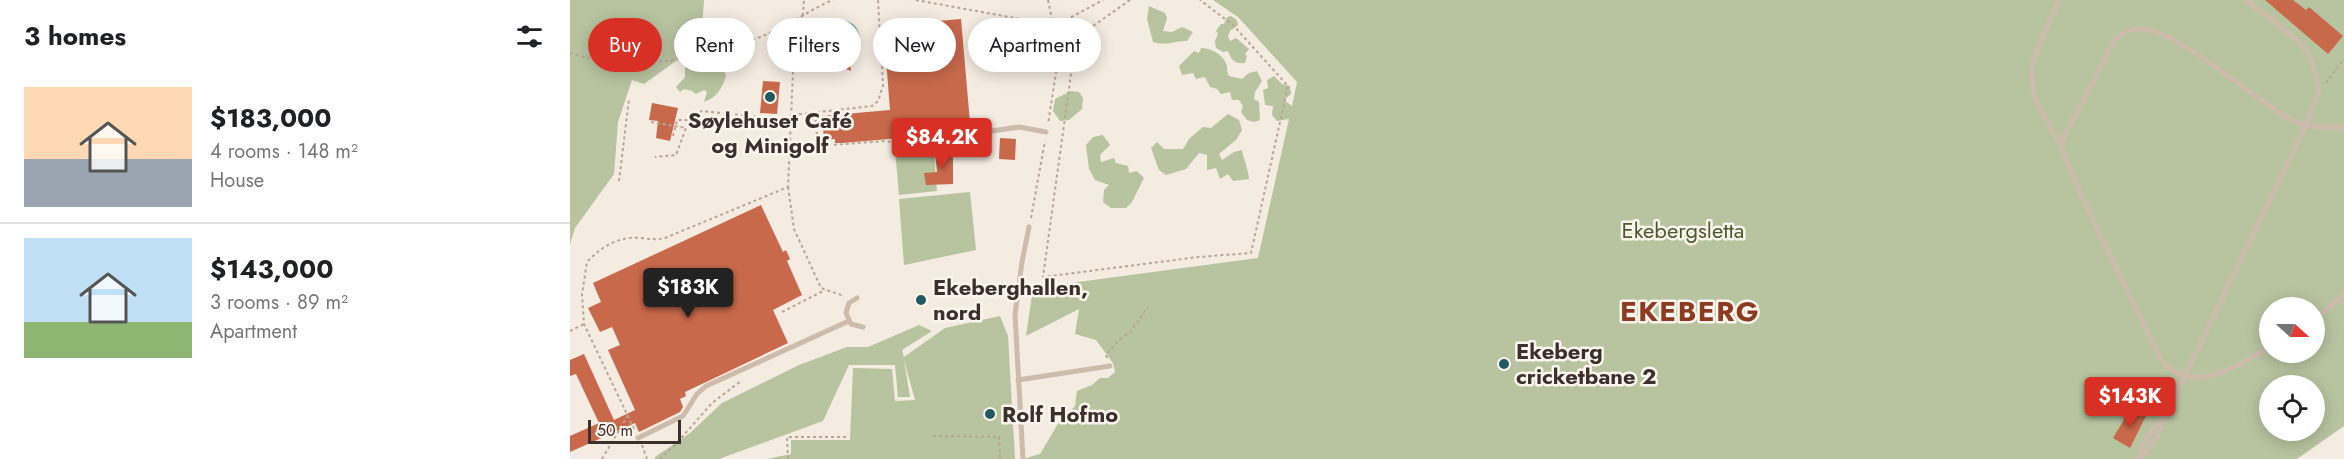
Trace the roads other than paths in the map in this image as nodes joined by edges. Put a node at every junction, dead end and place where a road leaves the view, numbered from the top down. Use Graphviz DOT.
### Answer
graph roads {
  1 [pos="2059,0"];
  2 [pos="2246,0"];
  3 [pos="2306,125"];
  4 [pos="2344,127"];
  5 [pos="974,129"];
  6 [pos="985,132"];
  7 [pos="1046,132"];
  8 [pos="2060,144"];
  9 [pos="906,146"];
  10 [pos="1029,227"];
  11 [pos="2344,295"];
  12 [pos="854,299"];
  13 [pos="2325,311"];
  14 [pos="849,321"];
  15 [pos="863,327"];
  16 [pos="2259,353"];
  17 [pos="1110,366"];
  18 [pos="2185,377"];
  19 [pos="1018,380"];
  20 [pos="2165,417"];
  21 [pos="638,438"];
  22 [pos="1023,459"];
  23 [pos="2139,459"];
  1 -- 8 [label="lane"];
  2 -- 3 [label="lane"];
  3 -- 4 [label="lane"];
  3 -- 8 [label="lane"];
  3 -- 18 [label="lane"];
  5 -- 6 [label="lane"];
  6 -- 7 [label="lane"];
  6 -- 9 [label="lane"];
  8 -- 18 [label="lane"];
  10 -- 19 [label="lane"];
  11 -- 13 [label="lane"];
  12 -- 14 [label="lane"];
  14 -- 15 [label="lane"];
  14 -- 21 [label="lane"];
  16 -- 18 [label="lane"];
  17 -- 19 [label="lane"];
  18 -- 20 [label="lane"];
  19 -- 22 [label="lane"];
  20 -- 23 [label="lane"];
  20 -- 23 [label="lane"];
}
